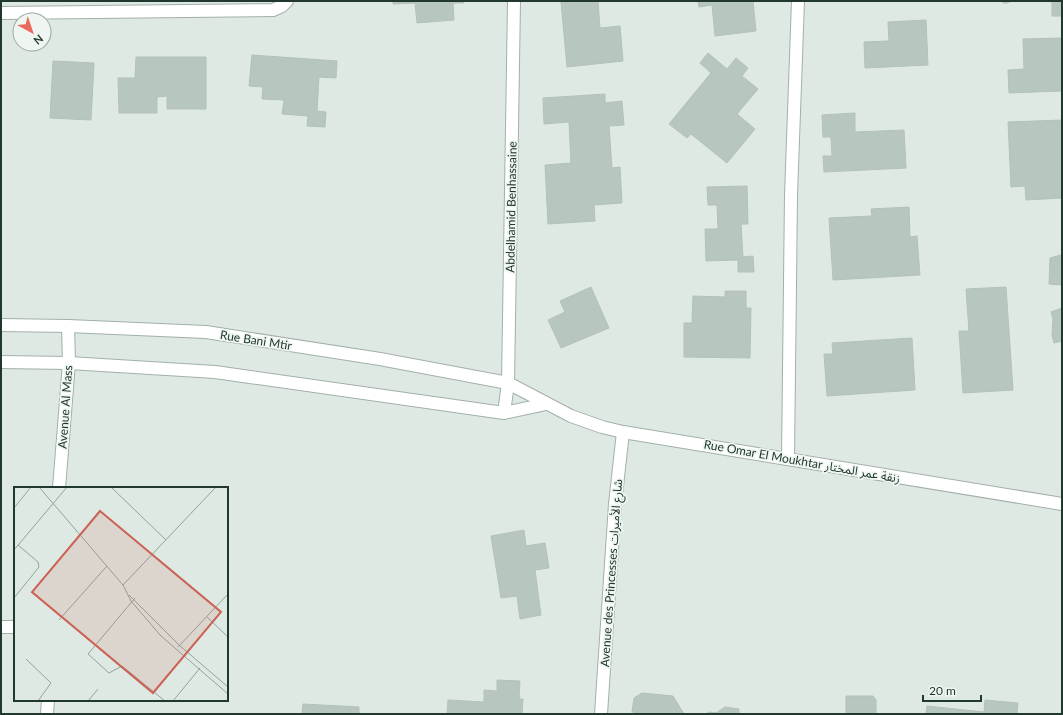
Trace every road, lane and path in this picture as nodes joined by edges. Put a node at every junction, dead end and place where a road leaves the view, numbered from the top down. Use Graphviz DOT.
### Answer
graph roads {
  1 [pos="287,1"];
  2 [pos="514,1"];
  3 [pos="798,1"];
  4 [pos="1,13"];
  5 [pos="1,325"];
  6 [pos="68,326"];
  7 [pos="1,362"];
  8 [pos="69,363"];
  9 [pos="508,383"];
  10 [pos="546,404"];
  11 [pos="504,413"];
  12 [pos="624,432"];
  13 [pos="788,459"];
  14 [pos="59,487"];
  15 [pos="1062,504"];
  16 [pos="1,627"];
  17 [pos="14,627"];
  18 [pos="48,701"];
  19 [pos="47,714"];
  20 [pos="601,714"];
  1 -- 4 [label="street"];
  2 -- 9 [label="street, Abdelhamid Benhassaine"];
  3 -- 13 [label="street"];
  5 -- 6 [label="street, Rue Bani Mtir"];
  6 -- 8 [label="street, Avenue Al Mass"];
  6 -- 9 [label="street, Rue Bani Mtir"];
  7 -- 8 [label="street"];
  8 -- 11 [label="street"];
  8 -- 14 [label="street, Avenue Al Mass"];
  9 -- 10 [label="street, Rue Omar El Moukhtar زنقة عمر المختار"];
  9 -- 11 [label="street, Abdelhamid Benhassaine"];
  10 -- 11 [label="street"];
  10 -- 12 [label="street, Rue Omar El Moukhtar زنقة عمر المختار"];
  12 -- 13 [label="street, Rue Omar El Moukhtar زنقة عمر المختار"];
  12 -- 20 [label="street, Avenue des Princesses شارع الأميرات"];
  13 -- 15 [label="street, Rue Omar El Moukhtar زنقة عمر المختار"];
  16 -- 17 [label="street"];
  18 -- 19 [label="street"];
}
